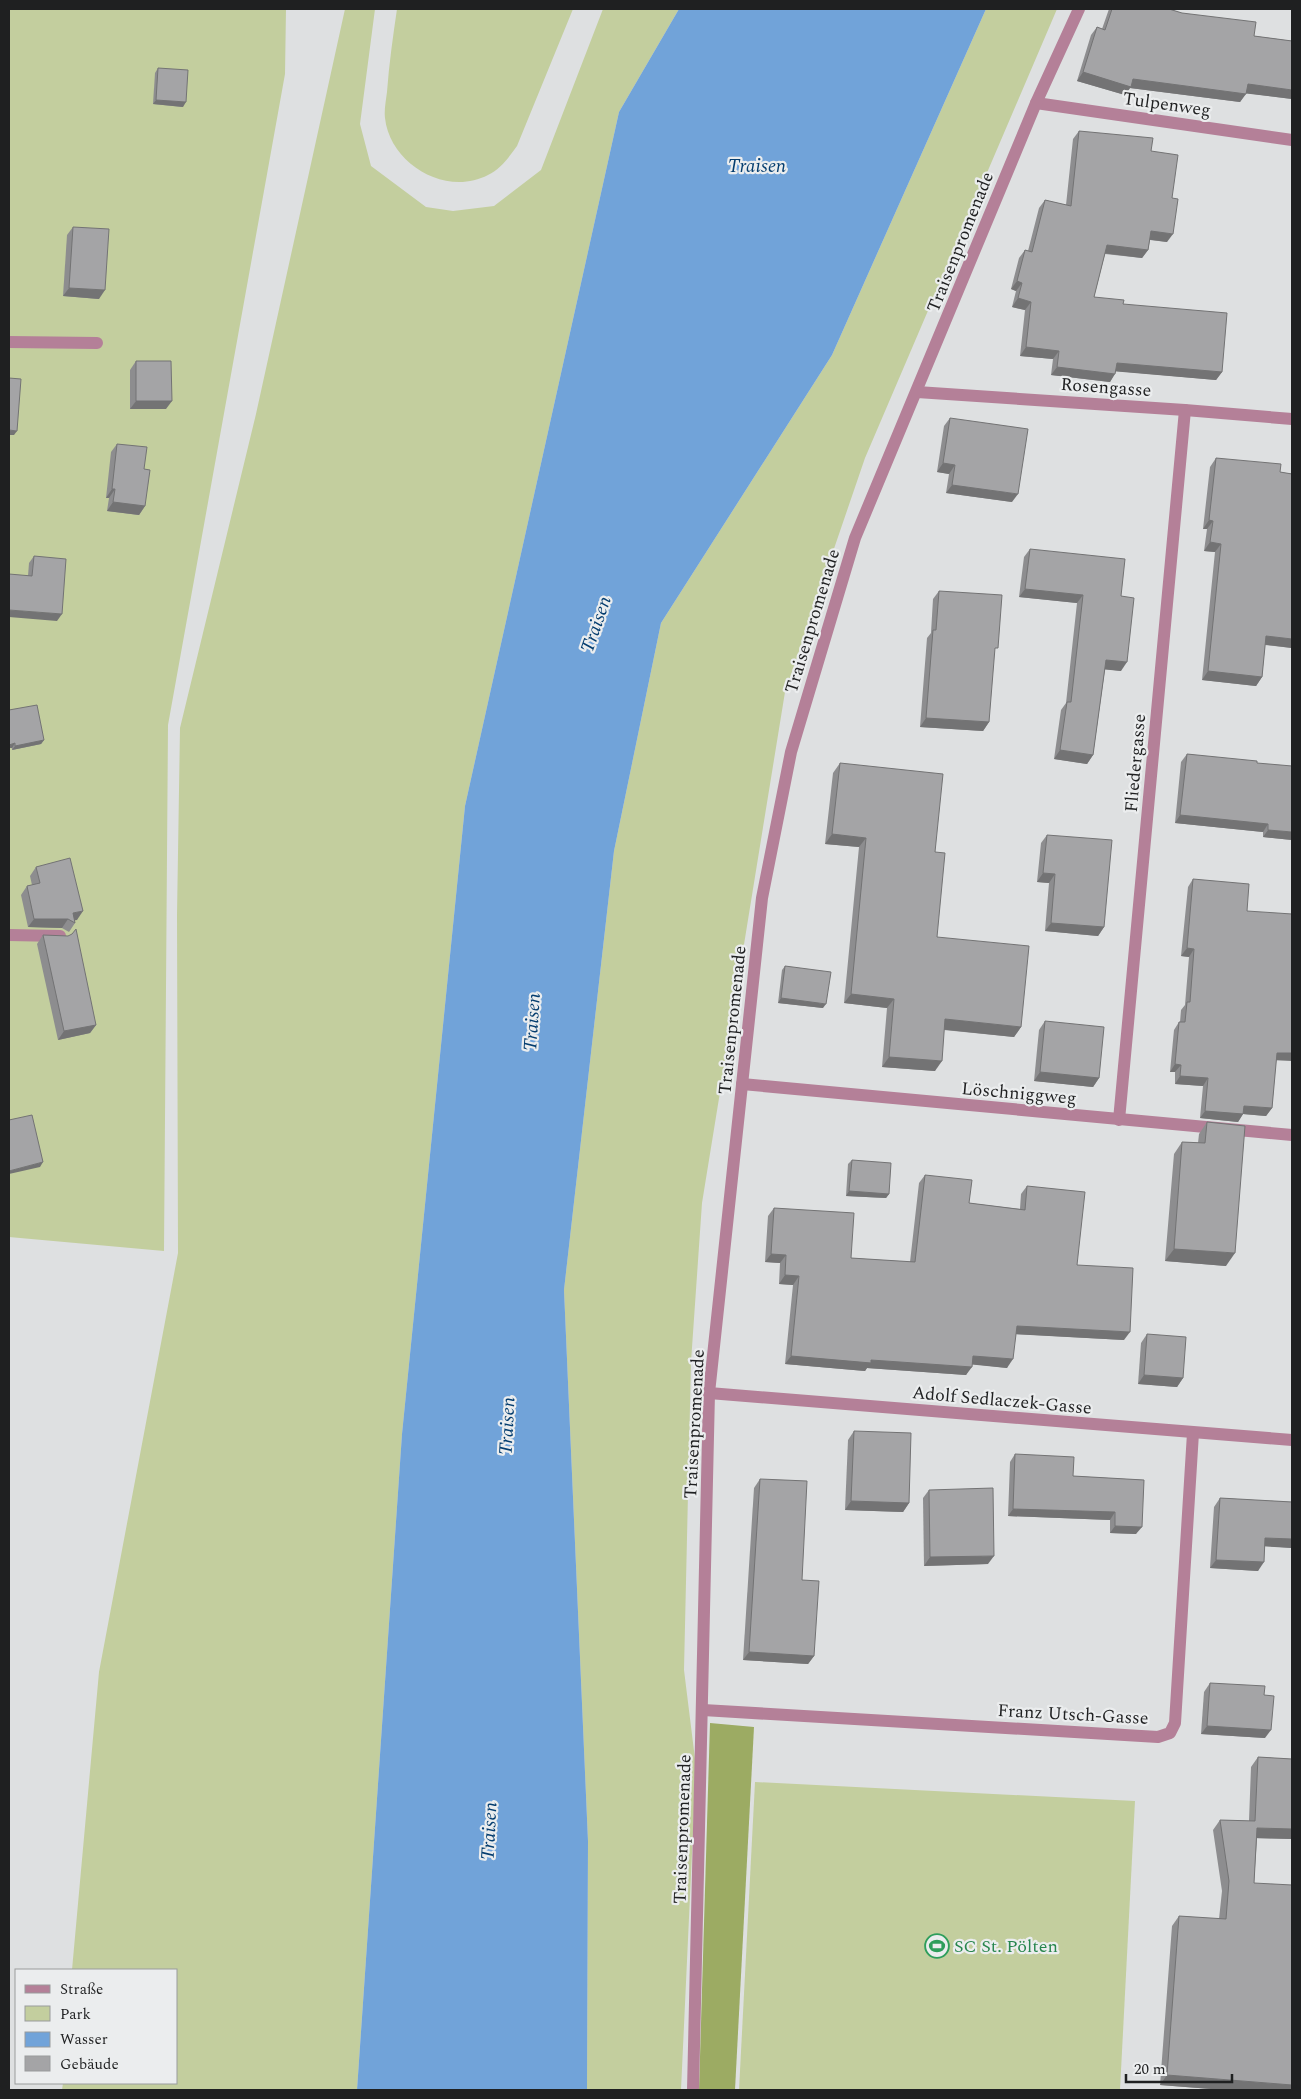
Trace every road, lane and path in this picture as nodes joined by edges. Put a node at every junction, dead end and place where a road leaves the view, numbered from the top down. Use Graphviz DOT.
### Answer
graph roads {
  1 [pos="1078,9"];
  2 [pos="1036,102"];
  3 [pos="1292,140"];
  4 [pos="9,342"];
  5 [pos="97,343"];
  6 [pos="917,392"];
  7 [pos="1185,410"];
  8 [pos="1292,420"];
  9 [pos="9,935"];
  10 [pos="62,936"];
  11 [pos="742,1084"];
  12 [pos="1119,1120"];
  13 [pos="1292,1135"];
  14 [pos="709,1393"];
  15 [pos="1193,1433"];
  16 [pos="1292,1440"];
  17 [pos="703,1710"];
  18 [pos="693,2090"];
  1 -- 2 [label="street, Traisenpromenade"];
  2 -- 3 [label="street, Tulpenweg"];
  2 -- 6 [label="street, Traisenpromenade"];
  4 -- 5 [label="street"];
  6 -- 7 [label="street, Rosengasse"];
  6 -- 11 [label="street, Traisenpromenade"];
  7 -- 8 [label="street, Rosengasse"];
  7 -- 12 [label="street, Fliedergasse"];
  9 -- 10 [label="street"];
  11 -- 12 [label="street, Löschniggweg"];
  11 -- 14 [label="street, Traisenpromenade"];
  12 -- 13 [label="street, Löschniggweg"];
  14 -- 15 [label="street, Adolf Sedlaczek-Gasse"];
  14 -- 17 [label="street, Traisenpromenade"];
  15 -- 16 [label="street, Adolf Sedlaczek-Gasse"];
  15 -- 17 [label="street, Franz Utsch-Gasse"];
  17 -- 18 [label="street, Traisenpromenade"];
}
